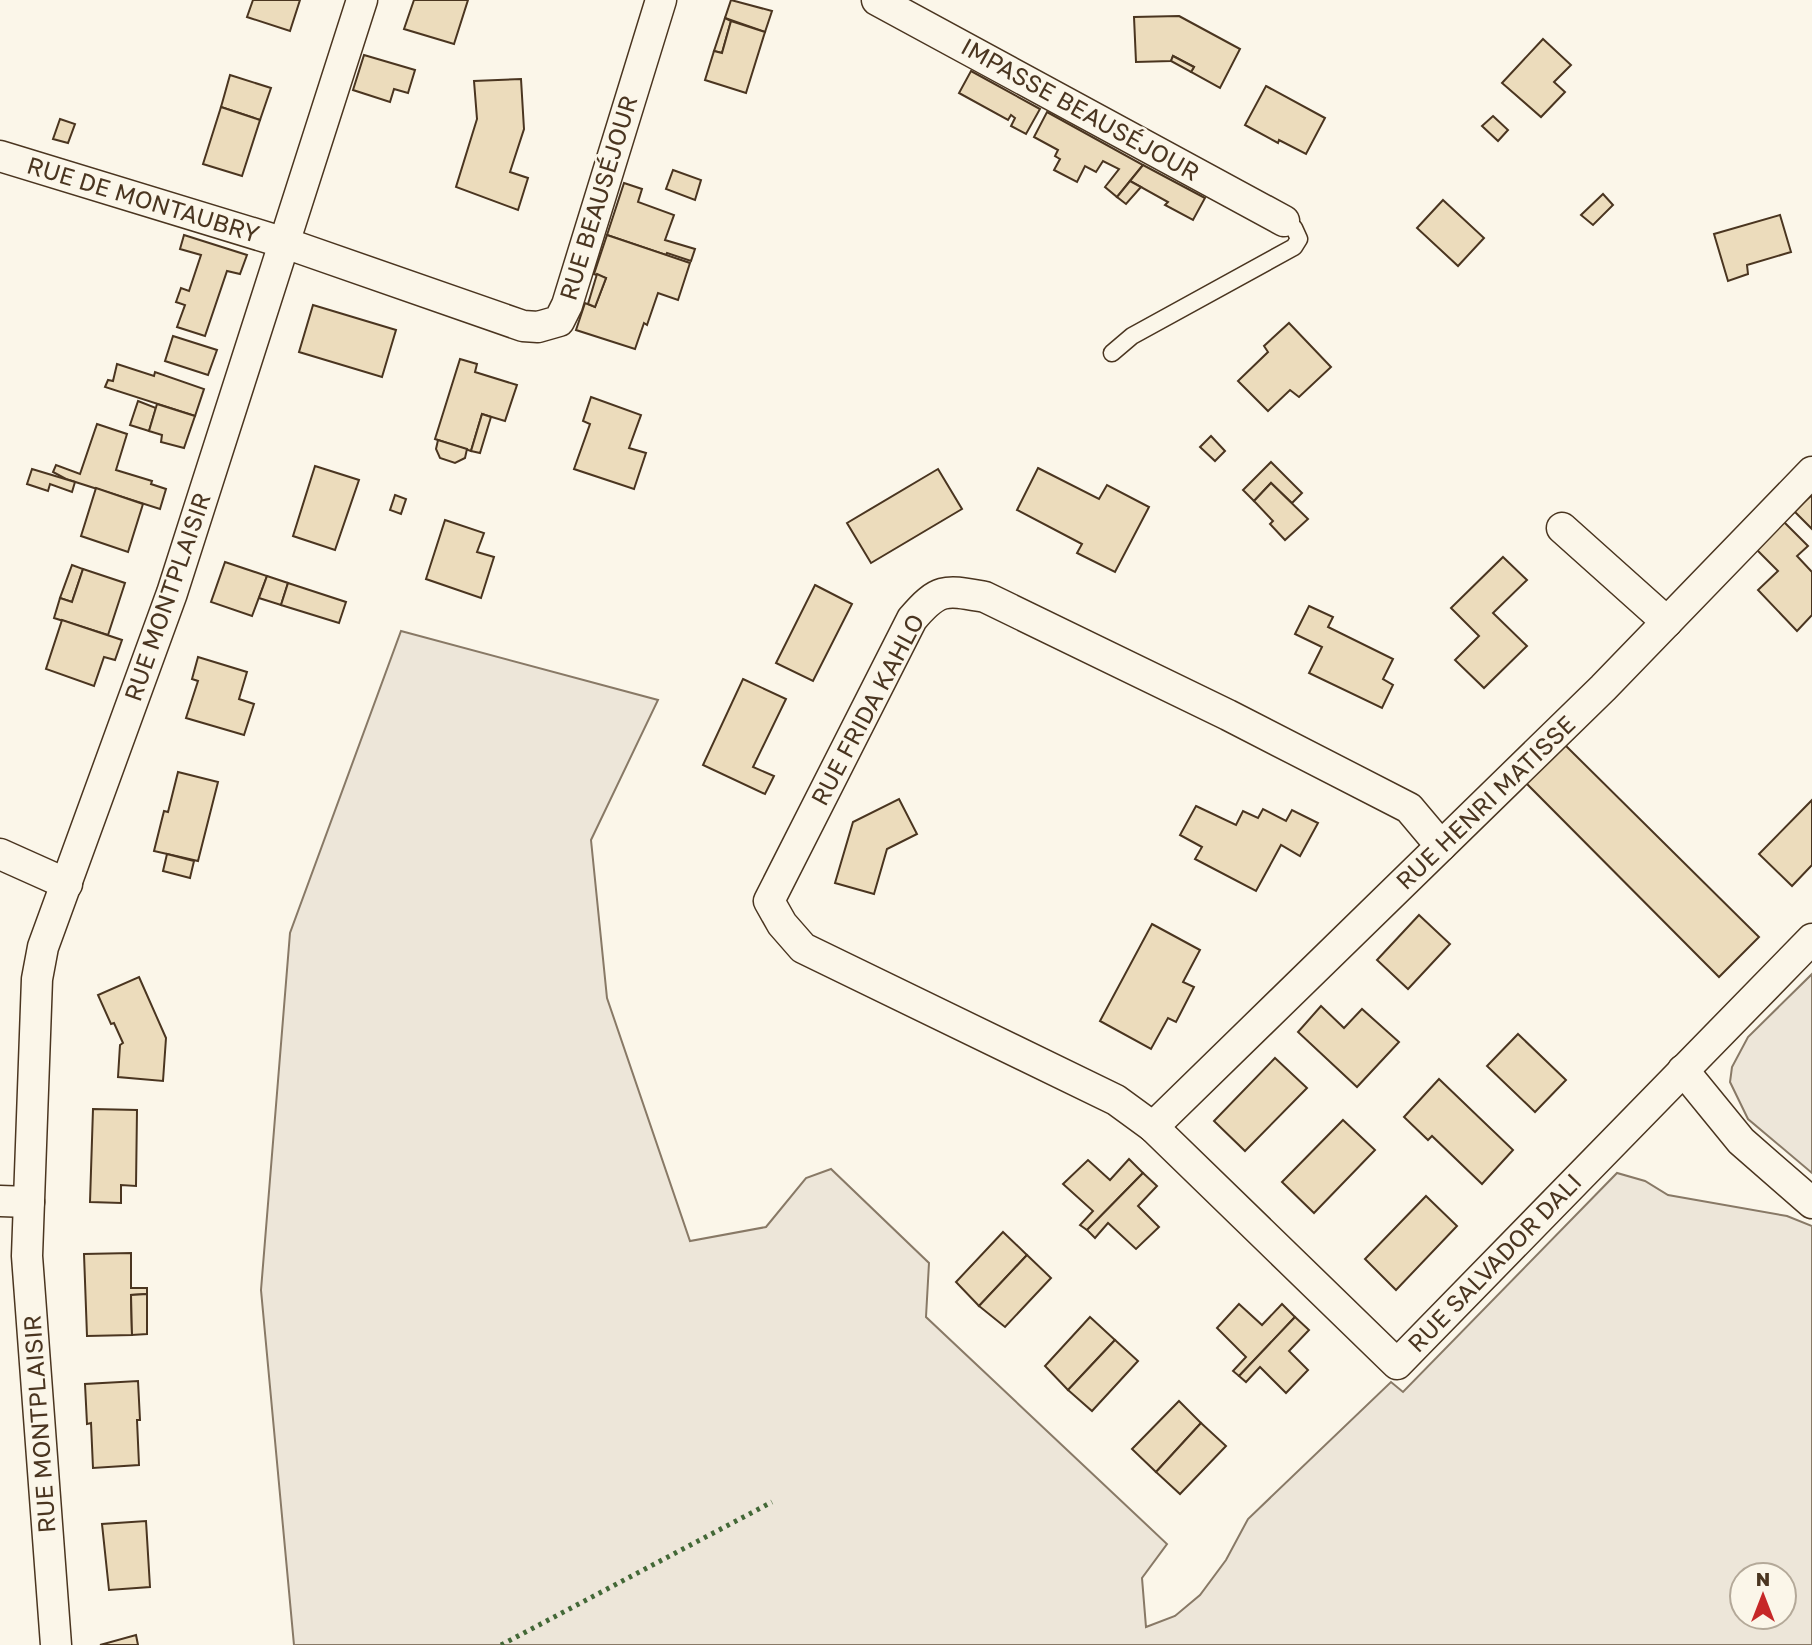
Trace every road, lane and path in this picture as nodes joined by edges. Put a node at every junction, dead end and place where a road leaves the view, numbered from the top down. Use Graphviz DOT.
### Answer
graph roads {
  1 [pos="362,0"];
  2 [pos="662,0"];
  3 [pos="877,0"];
  4 [pos="0,156"];
  5 [pos="1284,221"];
  6 [pos="285,243"];
  7 [pos="1112,353"];
  8 [pos="1812,472"];
  9 [pos="1562,528"];
  10 [pos="1667,622"];
  11 [pos="1441,846"];
  12 [pos="0,854"];
  13 [pos="67,884"];
  14 [pos="1812,939"];
  15 [pos="1683,1070"];
  16 [pos="1153,1127"];
  17 [pos="14,1201"];
  18 [pos="1812,1203"];
  19 [pos="56,1645"];
  1 -- 6 [label="street, RUE MONTPLAISIR"];
  2 -- 6 [label="street, RUE BEAUSÉJOUR"];
  3 -- 5 [label="street, IMPASSE BEAUSÉJOUR"];
  4 -- 6 [label="street, RUE DE MONTAUBRY"];
  5 -- 7 [label="lane"];
  6 -- 13 [label="street, RUE MONTPLAISIR"];
  8 -- 10 [label="street, RUE HENRI MATISSE"];
  9 -- 10 [label="street"];
  10 -- 11 [label="street, RUE HENRI MATISSE"];
  11 -- 16 [label="street, RUE HENRI MATISSE"];
  11 -- 16 [label="street, RUE FRIDA KAHLO"];
  12 -- 13 [label="street"];
  13 -- 17 [label="street, RUE MONTPLAISIR"];
  14 -- 15 [label="street"];
  15 -- 16 [label="street, RUE SALVADOR DALI"];
  15 -- 18 [label="street"];
  17 -- 19 [label="street, RUE MONTPLAISIR"];
}
